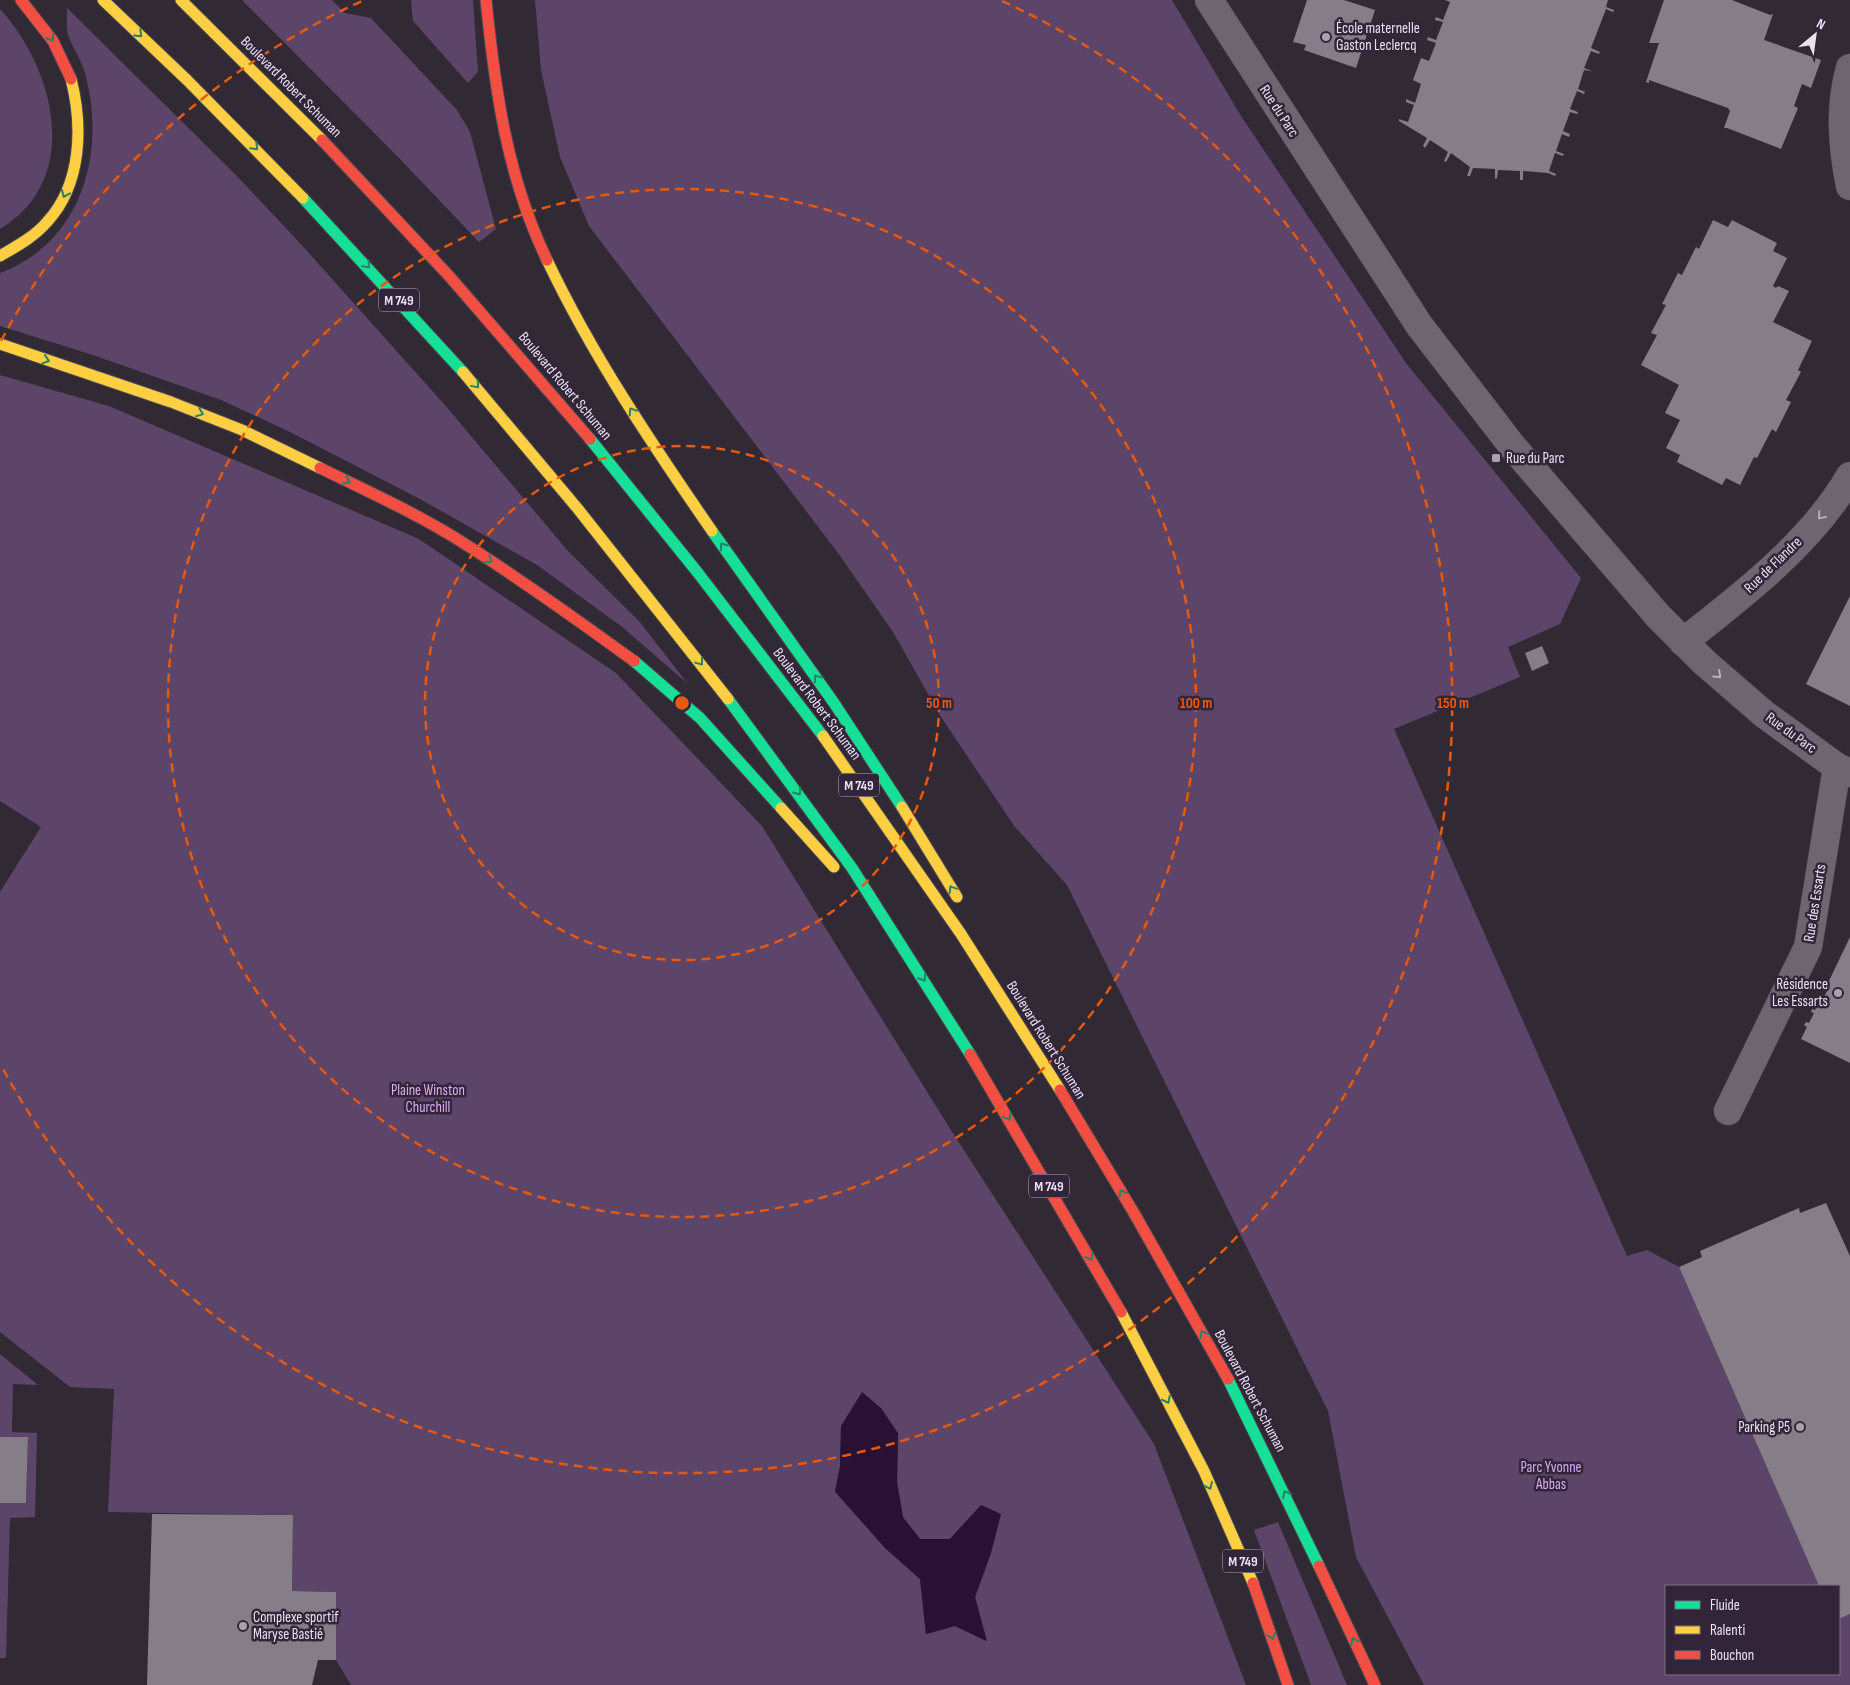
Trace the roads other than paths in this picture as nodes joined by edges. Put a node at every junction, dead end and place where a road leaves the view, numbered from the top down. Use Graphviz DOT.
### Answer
graph roads {
  1 [pos="22,0"];
  2 [pos="103,0"];
  3 [pos="181,0"];
  4 [pos="486,0"];
  5 [pos="1209,0"];
  6 [pos="1850,68"];
  7 [pos="1850,186"];
  8 [pos="0,256"];
  9 [pos="1,345"];
  10 [pos="1850,476"];
  11 [pos="1683,642"];
  12 [pos="1844,770"];
  13 [pos="963,908"];
  14 [pos="897,937"];
  15 [pos="986,951"];
  16 [pos="1031,1041"];
  17 [pos="1728,1111"];
  18 [pos="1288,1685"];
  19 [pos="1375,1685"];
  1 -- 8 [label="highway, one-way"];
  2 -- 14 [label="highway, M 749, one-way"];
  3 -- 16 [label="highway, Boulevard Robert Schuman / M 749"];
  13 -- 4 [label="highway, one-way"];
  5 -- 11 [label="street, Rue du Parc"];
  6 -- 7 [label="street"];
  9 -- 14 [label="highway, one-way"];
  10 -- 11 [label="street, Rue de Flandre, one-way"];
  11 -- 12 [label="street, Rue du Parc, one-way"];
  12 -- 17 [label="street, Rue des Essarts"];
  14 -- 18 [label="highway, M 749, one-way"];
  15 -- 16 [label="highway"];
  19 -- 16 [label="highway, Boulevard Robert Schuman / M 749, one-way"];
}
